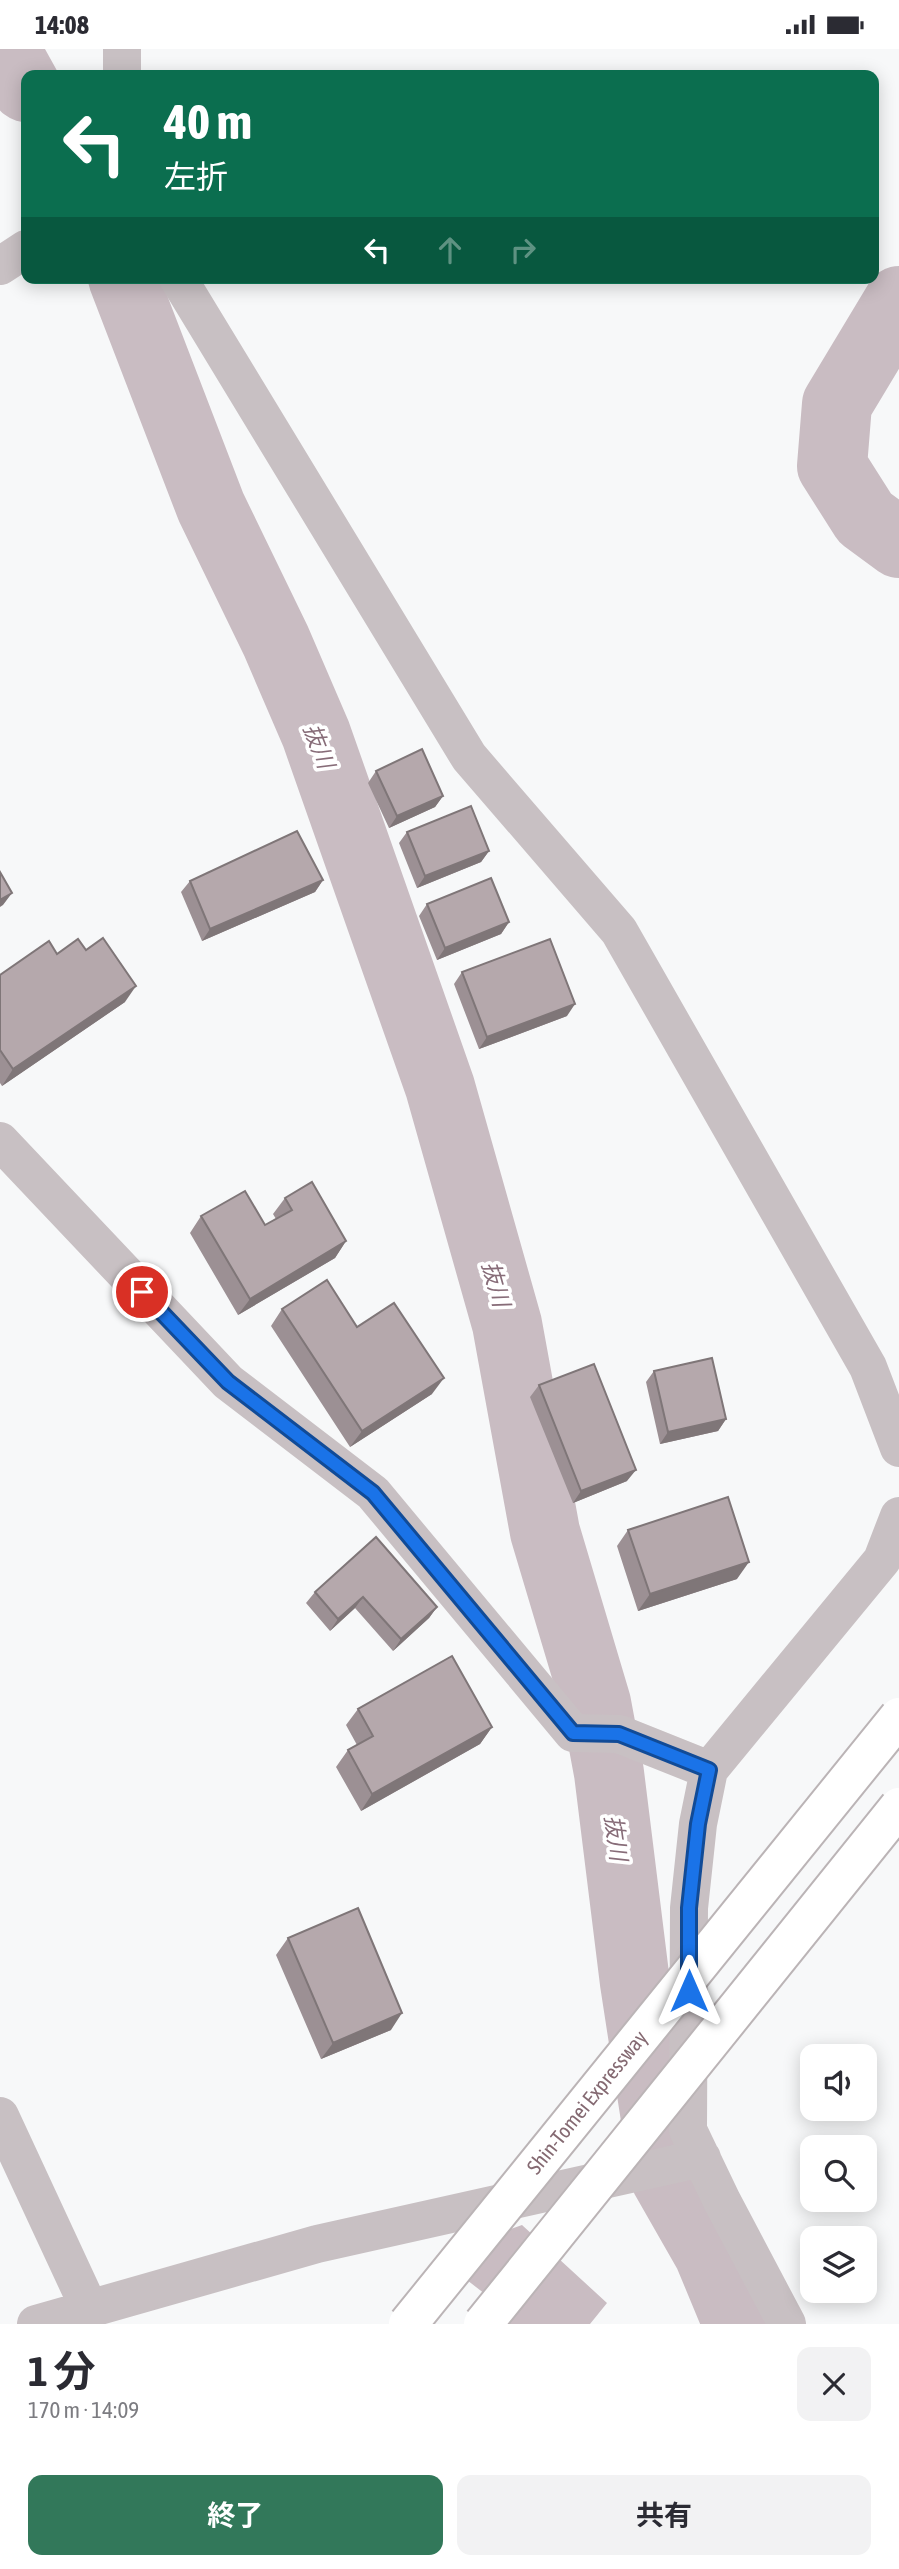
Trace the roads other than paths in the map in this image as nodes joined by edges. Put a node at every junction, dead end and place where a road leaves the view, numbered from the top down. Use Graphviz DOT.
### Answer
graph roads {
  1 [pos="122,49"];
  2 [pos="122,70"];
  3 [pos="21,252"];
  4 [pos="0,266"];
  5 [pos="182,284"];
  6 [pos="0,1140"];
  7 [pos="899,1448"];
  8 [pos="899,1516"];
  9 [pos="899,1717"];
  10 [pos="709,1770"];
  11 [pos="899,1807"];
  12 [pos="0,2116"];
  13 [pos="702,2158"];
  14 [pos="90,2310"];
  15 [pos="36,2324"];
  16 [pos="408,2324"];
  17 [pos="483,2324"];
  18 [pos="787,2324"];
  1 -- 2 [label="street"];
  3 -- 4 [label="street"];
  5 -- 7 [label="street"];
  6 -- 10 [label="street"];
  8 -- 10 [label="street"];
  9 -- 16 [label="highway, Shin-Tomei Expressway, bridge"];
  10 -- 13 [label="street"];
  11 -- 17 [label="highway, bridge"];
  12 -- 14 [label="street"];
  13 -- 14 [label="street"];
  13 -- 18 [label="street"];
  14 -- 15 [label="street"];
}
